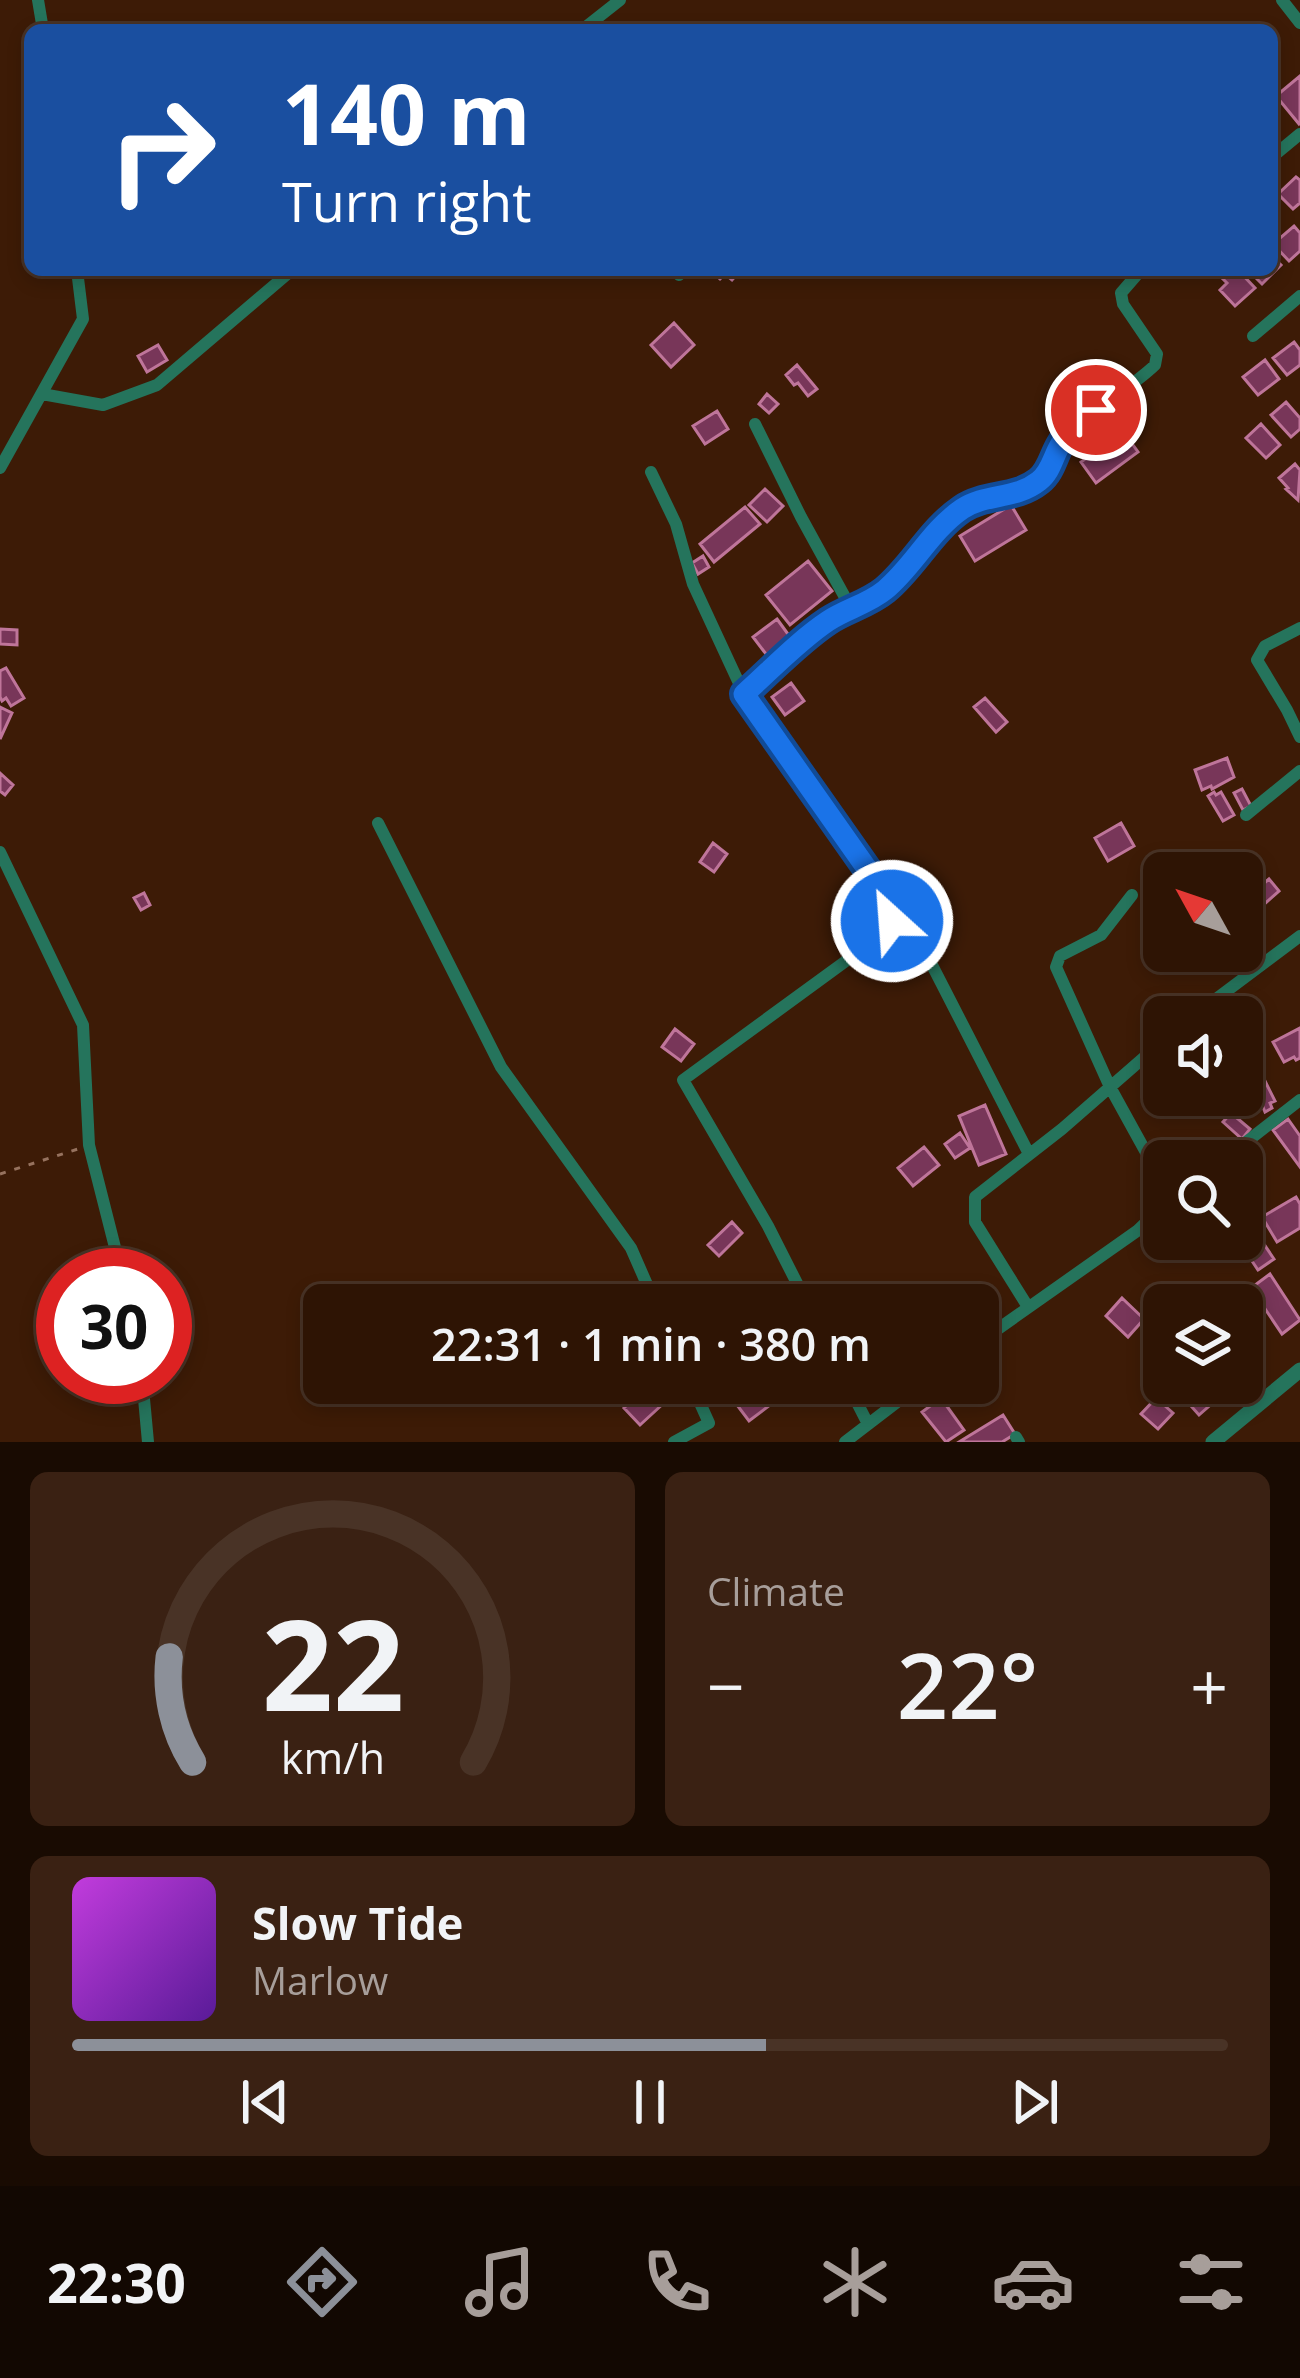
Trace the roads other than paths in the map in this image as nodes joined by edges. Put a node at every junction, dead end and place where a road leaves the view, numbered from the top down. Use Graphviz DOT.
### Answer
graph roads {
  1 [pos="620,0"];
  2 [pos="1282,0"];
  3 [pos="1300,23"];
  4 [pos="590,24"];
  5 [pos="78,276"];
  6 [pos="285,276"];
  7 [pos="1136,276"];
  8 [pos="1300,296"];
  9 [pos="1253,336"];
  10 [pos="42,394"];
  11 [pos="755,424"];
  12 [pos="0,467"];
  13 [pos="651,472"];
  14 [pos="853,610"];
  15 [pos="1300,628"];
  16 [pos="744,694"];
  17 [pos="1300,736"];
  18 [pos="1300,771"];
  19 [pos="1246,814"];
  20 [pos="378,823"];
  21 [pos="0,852"];
  22 [pos="1132,895"];
  23 [pos="892,921"];
  24 [pos="1300,935"];
  25 [pos="1220,996"];
  26 [pos="1143,1058"];
  27 [pos="1110,1087"];
  28 [pos="1300,1100"];
  29 [pos="1249,1140"];
  30 [pos="1143,1147"];
  31 [pos="1029,1154"];
  32 [pos="1143,1226"];
  33 [pos="115,1248"];
  34 [pos="647,1284"];
  35 [pos="797,1284"];
  36 [pos="1028,1307"];
  37 [pos="999,1328"];
  38 [pos="1300,1370"];
  39 [pos="144,1404"];
  40 [pos="700,1404"];
  41 [pos="858,1404"];
  42 [pos="894,1404"];
  43 [pos="868,1424"];
  44 [pos="148,1442"];
  45 [pos="674,1442"];
  46 [pos="845,1442"];
  47 [pos="1213,1442"];
  1 -- 4 [label="street"];
  2 -- 3 [label="street"];
  5 -- 10 [label="street"];
  6 -- 10 [label="street"];
  7 -- 14 [label="street"];
  8 -- 9 [label="street"];
  10 -- 12 [label="street"];
  11 -- 14 [label="street"];
  13 -- 16 [label="street"];
  14 -- 16 [label="street"];
  15 -- 17 [label="street"];
  16 -- 23 [label="street"];
  18 -- 19 [label="street"];
  20 -- 34 [label="street"];
  21 -- 33 [label="street"];
  22 -- 27 [label="street"];
  23 -- 31 [label="street"];
  23 -- 35 [label="street"];
  24 -- 25 [label="street"];
  26 -- 27 [label="street"];
  27 -- 30 [label="street"];
  27 -- 31 [label="street"];
  28 -- 29 [label="street"];
  31 -- 36 [label="street"];
  32 -- 36 [label="street"];
  36 -- 37 [label="street"];
  38 -- 47 [label="street"];
  39 -- 44 [label="street"];
  40 -- 45 [label="street"];
  41 -- 43 [label="street"];
  42 -- 43 [label="street"];
  43 -- 46 [label="street"];
}
